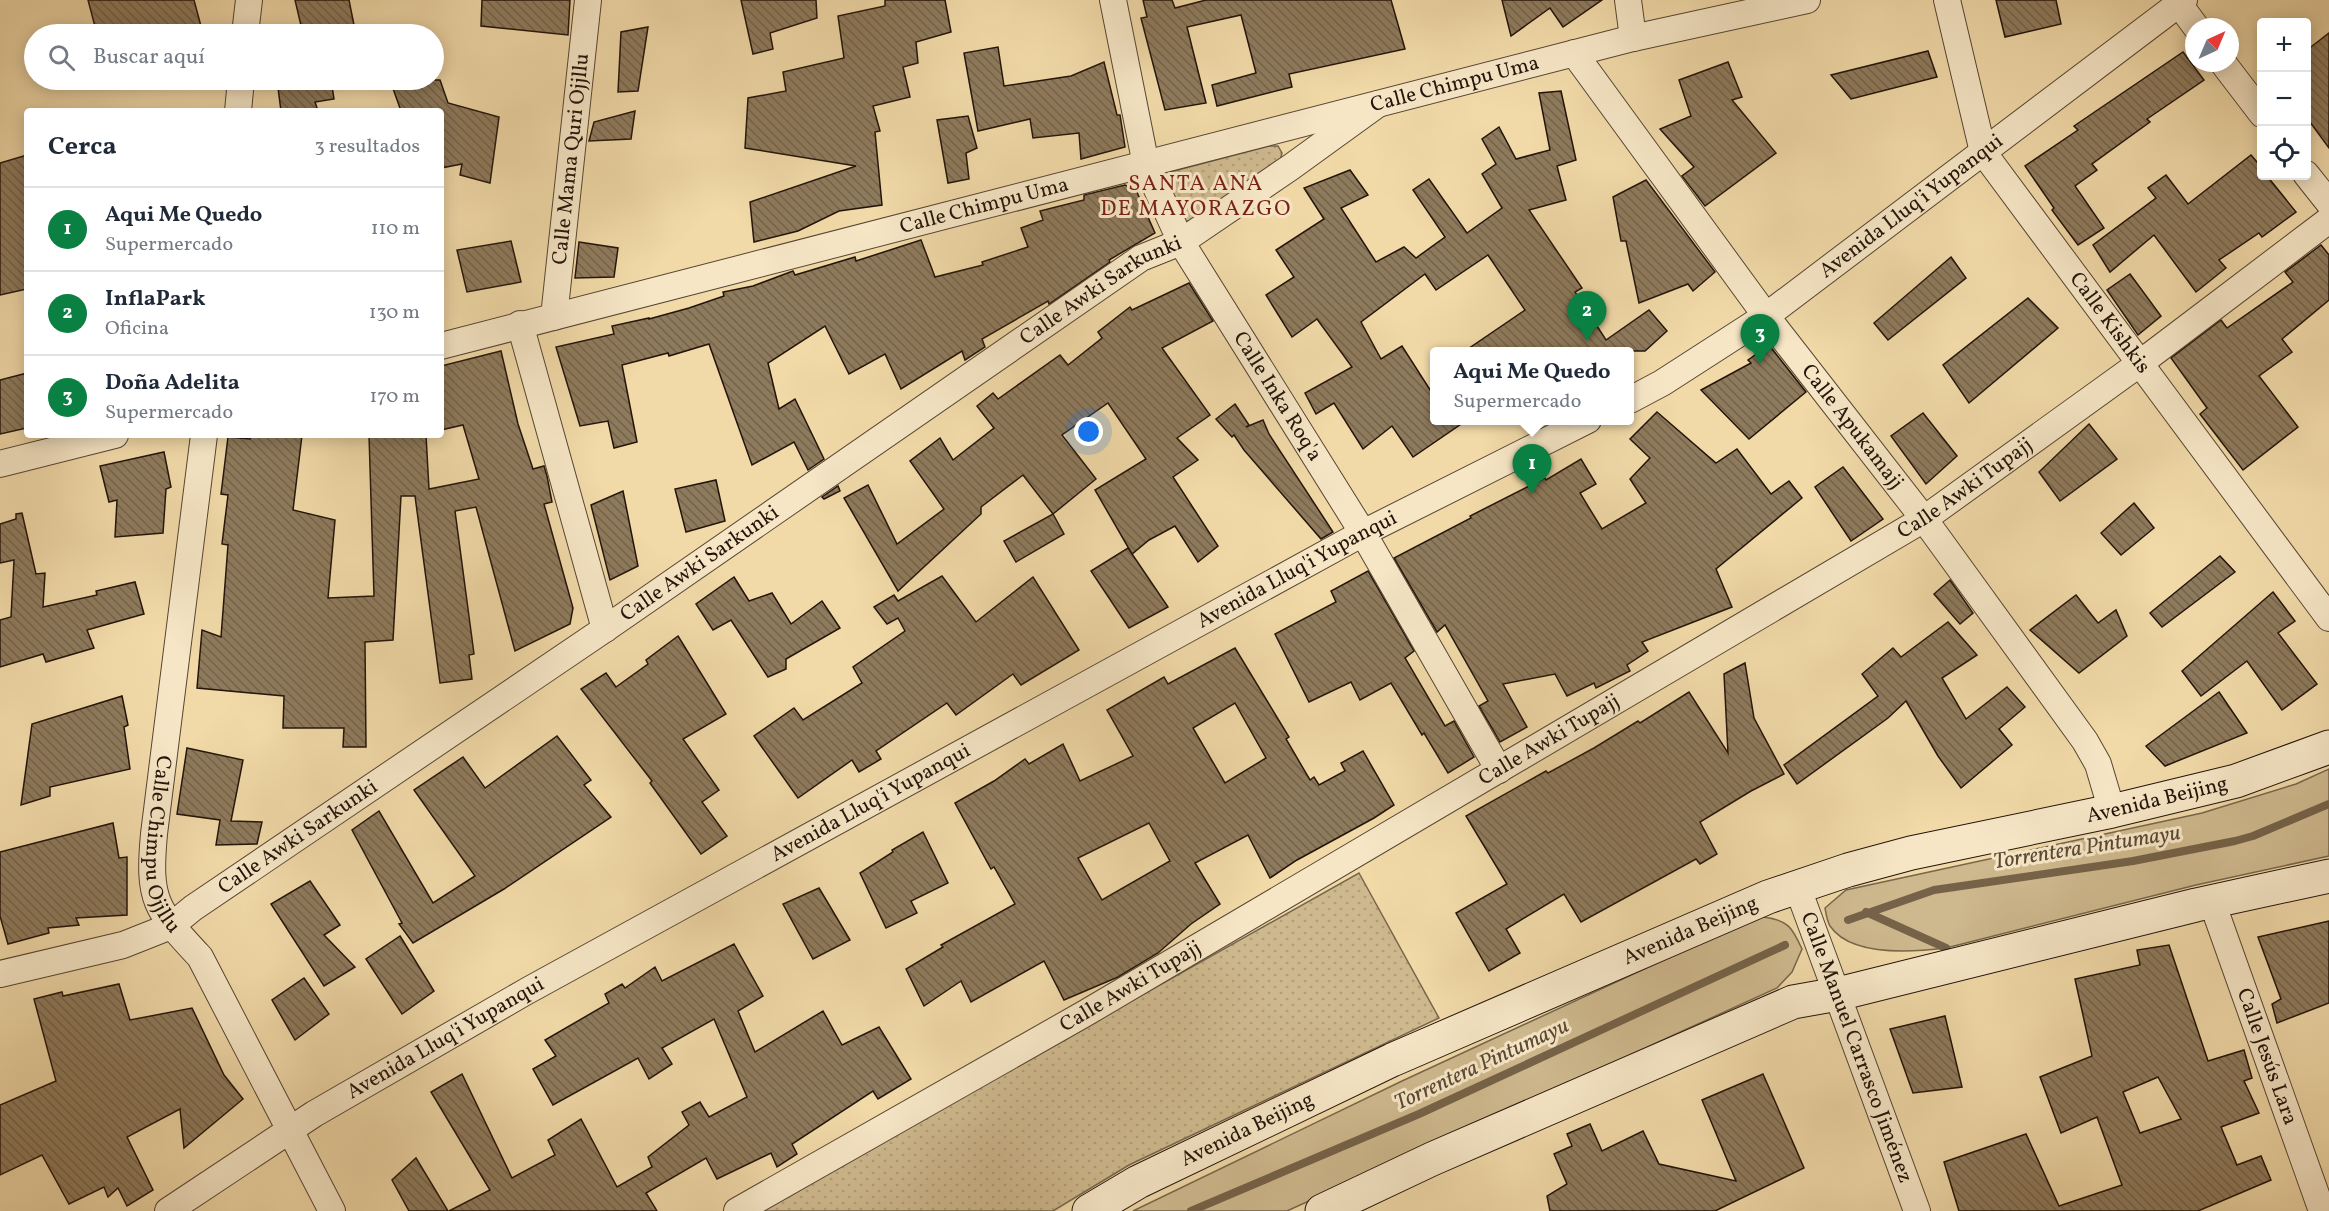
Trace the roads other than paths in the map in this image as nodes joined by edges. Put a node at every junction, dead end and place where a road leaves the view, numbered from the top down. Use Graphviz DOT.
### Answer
graph roads {
  1 [pos="249,0"];
  2 [pos="588,0"];
  3 [pos="1113,0"];
  4 [pos="1628,0"];
  5 [pos="1807,0"];
  6 [pos="1947,0"];
  7 [pos="2182,2"];
  8 [pos="2191,18"];
  9 [pos="246,24"];
  10 [pos="1633,38"];
  11 [pos="1574,53"];
  12 [pos="2230,72"];
  13 [pos="240,90"];
  14 [pos="1378,104"];
  15 [pos="2257,107"];
  16 [pos="238,108"];
  17 [pos="1272,132"];
  18 [pos="1983,152"];
  19 [pos="1146,165"];
  20 [pos="1291,166"];
  21 [pos="2311,179"];
  22 [pos="2329,203"];
  23 [pos="2329,220"];
  24 [pos="1181,242"];
  25 [pos="1766,316"];
  26 [pos="554,317"];
  27 [pos="520,324"];
  28 [pos="444,345"];
  29 [pos="2139,364"];
  30 [pos="1634,397"];
  31 [pos="1578,425"];
  32 [pos="103,438"];
  33 [pos="204,438"];
  34 [pos="0,464"];
  35 [pos="1924,519"];
  36 [pos="1363,534"];
  37 [pos="2329,618"];
  38 [pos="604,629"];
  39 [pos="2329,747"];
  40 [pos="1499,770"];
  41 [pos="2112,811"];
  42 [pos="2321,879"];
  43 [pos="1797,886"];
  44 [pos="2211,902"];
  45 [pos="171,926"];
  46 [pos="0,974"];
  47 [pos="1838,994"];
  48 [pos="291,1131"];
  49 [pos="1325,1210"];
  50 [pos="168,1211"];
  51 [pos="332,1211"];
  52 [pos="737,1211"];
  53 [pos="1089,1211"];
  54 [pos="1917,1211"];
  55 [pos="2322,1211"];
  1 -- 9 [label="street"];
  2 -- 26 [label="street, Calle Mama Quri Ojjllu"];
  3 -- 19 [label="street, Calle Inka Roq'a"];
  4 -- 10 [label="street"];
  5 -- 10 [label="street, Calle Chimpu Uma"];
  6 -- 18 [label="street, Calle Kishkis"];
  7 -- 8 [label="street"];
  7 -- 18 [label="street, Avenida Lluq'i Yupanqui"];
  10 -- 11 [label="street, Calle Chimpu Uma"];
  11 -- 14 [label="street, Calle Chimpu Uma"];
  11 -- 25 [label="street, Calle Apukamajj"];
  12 -- 15 [label="street"];
  13 -- 16 [label="street"];
  14 -- 17 [label="street, Calle Chimpu Uma"];
  14 -- 20 [label="street, Calle Awki Sarkunki"];
  17 -- 19 [label="street, Calle Chimpu Uma"];
  17 -- 20 [label="street"];
  18 -- 25 [label="street, Avenida Lluq'i Yupanqui"];
  18 -- 29 [label="street, Calle Kishkis"];
  19 -- 24 [label="street, Calle Inka Roq'a"];
  19 -- 26 [label="street, Calle Chimpu Uma"];
  20 -- 24 [label="street, Calle Awki Sarkunki"];
  21 -- 22 [label="street"];
  23 -- 29 [label="street, Calle Awki Tupajj"];
  24 -- 36 [label="street, Calle Inka Roq'a"];
  24 -- 38 [label="street, Calle Awki Sarkunki"];
  25 -- 30 [label="street, Avenida Lluq'i Yupanqui"];
  25 -- 35 [label="street, Calle Apukamajj"];
  26 -- 27 [label="street, Calle Chimpu Uma"];
  27 -- 28 [label="street, Calle Chimpu Uma"];
  27 -- 38 [label="street"];
  29 -- 35 [label="street, Calle Awki Tupajj"];
  29 -- 37 [label="street, Calle Kishkis"];
  31 -- 36 [label="street, Avenida Lluq'i Yupanqui"];
  32 -- 34 [label="street"];
  33 -- 45 [label="street, Calle Chimpu Ojjllu"];
  35 -- 40 [label="street, Calle Awki Tupajj"];
  35 -- 41 [label="street, Calle Apukamajj"];
  36 -- 40 [label="street, Calle Inka Roq'a"];
  36 -- 48 [label="street, Avenida Lluq'i Yupanqui"];
  38 -- 45 [label="street, Calle Awki Sarkunki"];
  39 -- 41 [label="main road, Avenida Beijing"];
  40 -- 52 [label="street, Calle Awki Tupajj"];
  41 -- 43 [label="main road, Avenida Beijing"];
  42 -- 44 [label="main road"];
  43 -- 47 [label="street, Calle Manuel Carrasco Jiménez"];
  43 -- 53 [label="main road, Avenida Beijing"];
  44 -- 47 [label="main road"];
  44 -- 55 [label="street, Calle Jesús Lara"];
  45 -- 46 [label="street, Calle Awki Sarkunki"];
  45 -- 48 [label="street, Calle Chimpu Ojjllu"];
  47 -- 49 [label="main road"];
  47 -- 54 [label="street, Calle Manuel Carrasco Jiménez"];
  48 -- 50 [label="street, Avenida Lluq'i Yupanqui"];
  48 -- 51 [label="street, Calle Chimpu Ojjllu"];
}
